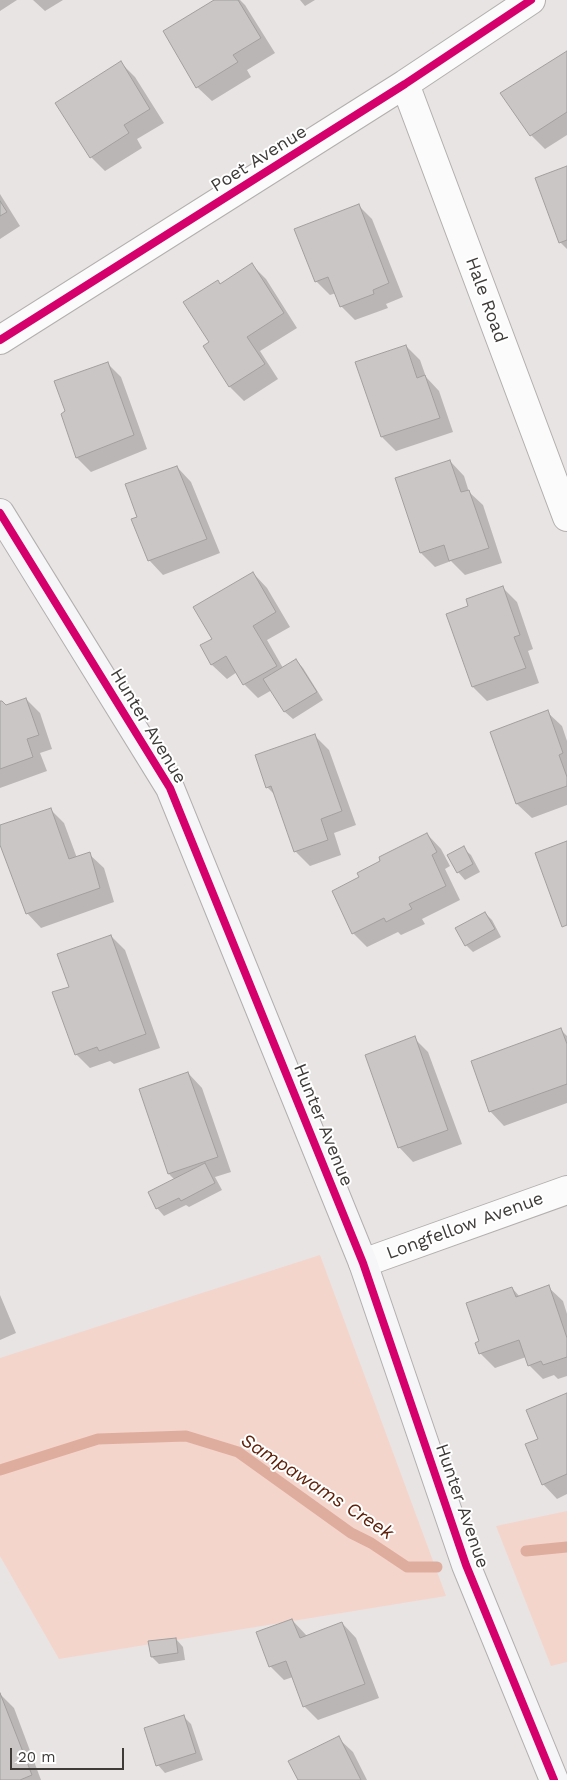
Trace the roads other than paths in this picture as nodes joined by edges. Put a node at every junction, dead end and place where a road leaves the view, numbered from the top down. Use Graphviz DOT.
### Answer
graph roads {
  1 [pos="517,4"];
  2 [pos="405,84"];
  3 [pos="0,340"];
  4 [pos="0,513"];
  5 [pos="567,517"];
  6 [pos="567,1190"];
  7 [pos="363,1263"];
  8 [pos="554,1780"];
  1 -- 2 [label="street, Poet Avenue"];
  2 -- 3 [label="street, Poet Avenue"];
  2 -- 5 [label="street, Hale Road"];
  4 -- 7 [label="street, Hunter Avenue"];
  6 -- 7 [label="street, Longfellow Avenue"];
  7 -- 8 [label="street, Hunter Avenue"];
}
